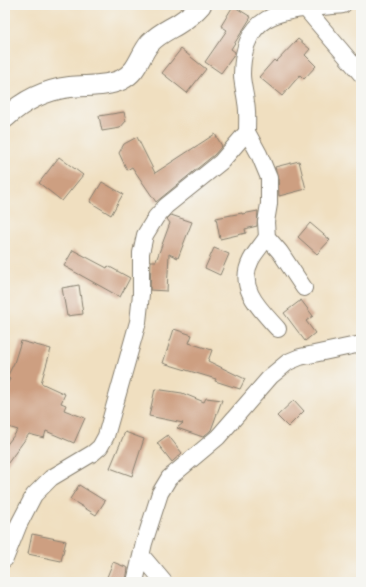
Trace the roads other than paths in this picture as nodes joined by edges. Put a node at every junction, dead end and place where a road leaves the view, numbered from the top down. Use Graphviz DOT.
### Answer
graph roads {
  1 [pos="202,5"];
  2 [pos="343,5"];
  3 [pos="306,9"];
  4 [pos="361,74"];
  5 [pos="5,118"];
  6 [pos="247,132"];
  7 [pos="267,237"];
  8 [pos="304,288"];
  9 [pos="278,329"];
  10 [pos="361,344"];
  11 [pos="142,556"];
  12 [pos="5,559"];
  13 [pos="135,582"];
  14 [pos="164,582"];
  1 -- 5 [label="street"];
  2 -- 3 [label="street"];
  3 -- 4 [label="street"];
  3 -- 6 [label="street"];
  6 -- 7 [label="street"];
  6 -- 12 [label="street"];
  7 -- 8 [label="street"];
  7 -- 9 [label="street"];
  10 -- 11 [label="street"];
  11 -- 13 [label="street"];
  11 -- 14 [label="street"];
}
